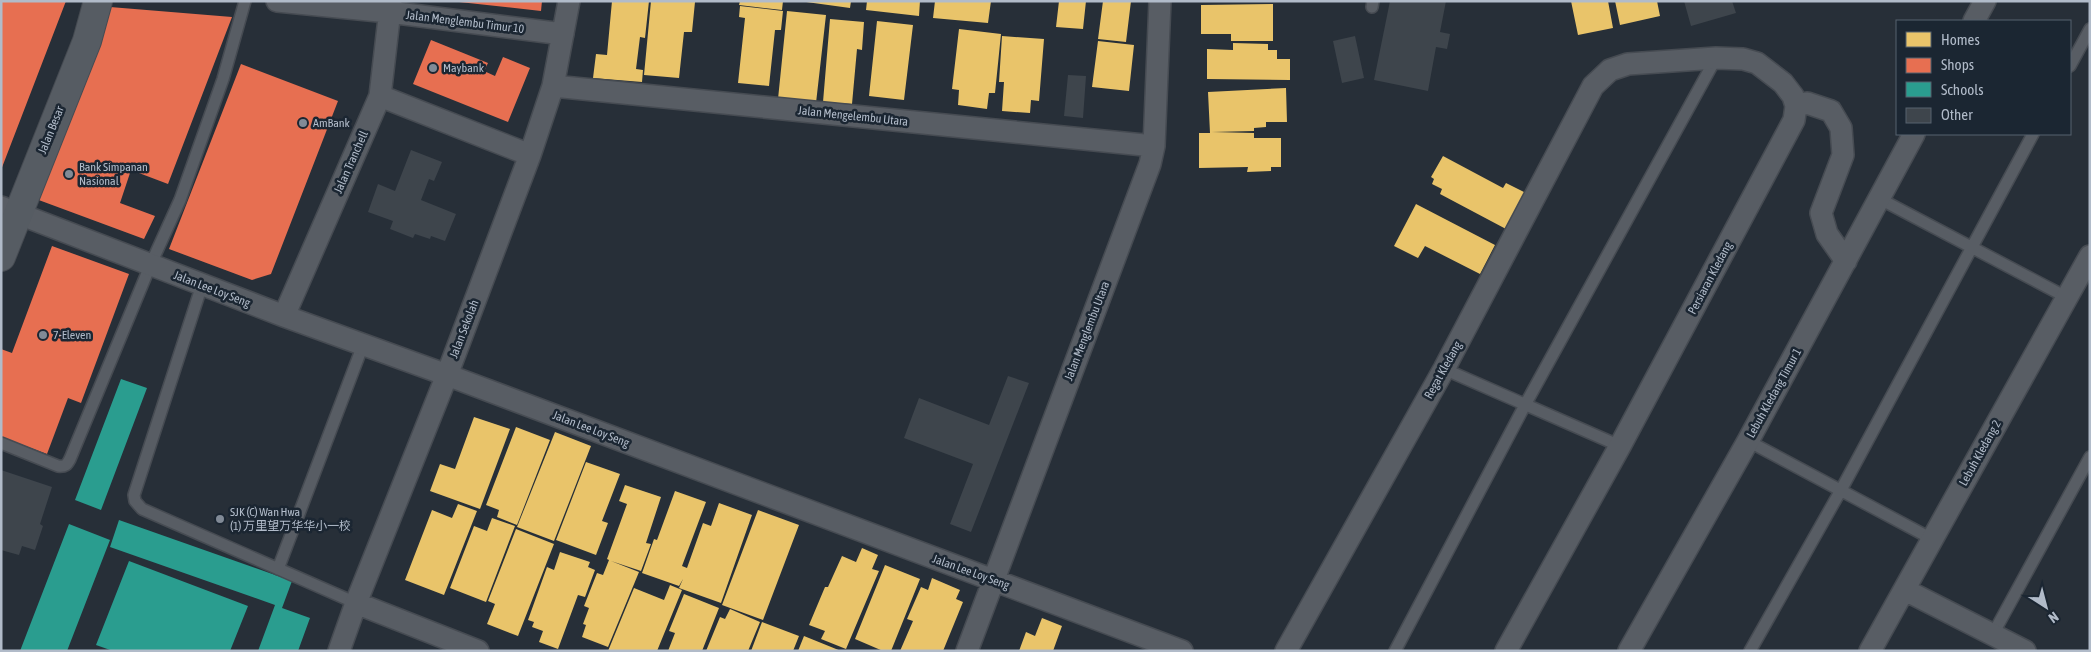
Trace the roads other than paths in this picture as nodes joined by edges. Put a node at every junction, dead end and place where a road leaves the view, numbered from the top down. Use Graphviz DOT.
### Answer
graph roads {
  1 [pos="86,1"];
  2 [pos="98,1"];
  3 [pos="245,1"];
  4 [pos="277,1"];
  5 [pos="569,1"];
  6 [pos="1160,1"];
  7 [pos="1985,1"];
  8 [pos="390,7"];
  9 [pos="1975,20"];
  10 [pos="2090,29"];
  11 [pos="563,34"];
  12 [pos="1716,58"];
  13 [pos="2071,64"];
  14 [pos="553,86"];
  15 [pos="380,96"];
  16 [pos="1796,106"];
  17 [pos="1913,135"];
  18 [pos="2032,135"];
  19 [pos="1154,146"];
  20 [pos="530,155"];
  21 [pos="1880,199"];
  22 [pos="10,215"];
  23 [pos="1972,247"];
  24 [pos="2090,256"];
  25 [pos="1,257"];
  26 [pos="1846,261"];
  27 [pos="150,266"];
  28 [pos="202,285"];
  29 [pos="2077,288"];
  30 [pos="284,316"];
  31 [pos="363,345"];
  32 [pos="1444,369"];
  33 [pos="447,375"];
  34 [pos="1525,405"];
  35 [pos="1748,441"];
  36 [pos="1,443"];
  37 [pos="1620,446"];
  38 [pos="2090,457"];
  39 [pos="1841,490"];
  40 [pos="1932,539"];
  41 [pos="278,569"];
  42 [pos="992,580"];
  43 [pos="1905,590"];
  44 [pos="356,603"];
  45 [pos="1993,634"];
  46 [pos="339,651"];
  47 [pos="478,651"];
  48 [pos="967,651"];
  49 [pos="1182,651"];
  50 [pos="1286,651"];
  51 [pos="1394,651"];
  52 [pos="1506,651"];
  53 [pos="1628,651"];
  54 [pos="1750,651"];
  55 [pos="1870,651"];
  56 [pos="2025,651"];
  1 -- 22 [label="main road, Jalan Besar"];
  2 -- 22 [label="main road, Jalan Besar"];
  3 -- 27 [label="lane"];
  4 -- 8 [label="street, Jalan Menglembu Timur 10"];
  5 -- 11 [label="street, Jalan Sekolah"];
  6 -- 19 [label="street, Jalan Menglembu Utara"];
  7 -- 9 [label="street"];
  8 -- 11 [label="street, Jalan Menglembu Timur 10"];
  8 -- 15 [label="street, Jalan Tranchell"];
  10 -- 13 [label="lane"];
  11 -- 14 [label="street, Jalan Sekolah"];
  12 -- 16 [label="street"];
  12 -- 32 [label="street, Regat Kledang"];
  12 -- 34 [label="lane"];
  14 -- 19 [label="street, Jalan Mengelembu Utara"];
  14 -- 20 [label="street, Jalan Sekolah"];
  15 -- 20 [label="street"];
  15 -- 30 [label="street, Jalan Tranchell"];
  16 -- 26 [label="street"];
  16 -- 37 [label="street, Persiaran Kledang"];
  17 -- 21 [label="street, Lebuh Kledang Timur 1"];
  18 -- 23 [label="lane"];
  19 -- 42 [label="street, Jalan Menglembu Utara"];
  20 -- 33 [label="street, Jalan Sekolah"];
  21 -- 23 [label="lane"];
  21 -- 26 [label="street, Lebuh Kledang Timur 1"];
  22 -- 25 [label="main road, Jalan Besar"];
  22 -- 27 [label="street, Jalan Lee Loy Seng"];
  23 -- 29 [label="lane"];
  23 -- 39 [label="lane"];
  24 -- 29 [label="street, Lebuh Kledang 2"];
  26 -- 35 [label="street, Lebuh Kledang Timur 1"];
  27 -- 28 [label="street, Jalan Lee Loy Seng"];
  27 -- 36 [label="lane"];
  28 -- 30 [label="street, Jalan Lee Loy Seng"];
  28 -- 41 [label="lane"];
  29 -- 40 [label="street, Lebuh Kledang 2"];
  30 -- 31 [label="street, Jalan Lee Loy Seng"];
  31 -- 33 [label="street, Jalan Lee Loy Seng"];
  31 -- 41 [label="lane"];
  32 -- 34 [label="lane"];
  32 -- 50 [label="street, Regat Kledang"];
  33 -- 42 [label="street, Jalan Lee Loy Seng"];
  33 -- 44 [label="street, Jalan Sekolah"];
  34 -- 37 [label="lane"];
  34 -- 51 [label="lane"];
  35 -- 39 [label="lane"];
  35 -- 53 [label="street, Lebuh Kledang Timur 1"];
  37 -- 52 [label="street, Persiaran Kledang"];
  38 -- 45 [label="lane"];
  39 -- 40 [label="lane"];
  39 -- 54 [label="lane"];
  40 -- 43 [label="street, Lebuh Kledang 2"];
  41 -- 44 [label="lane"];
  42 -- 48 [label="street, Jalan Menglembu Utara"];
  42 -- 49 [label="street, Jalan Lee Loy Seng"];
  43 -- 45 [label="street"];
  43 -- 55 [label="street, Lebuh Kledang 2"];
  44 -- 46 [label="street, Jalan Sekolah"];
  44 -- 47 [label="street"];
  45 -- 56 [label="street"];
}
